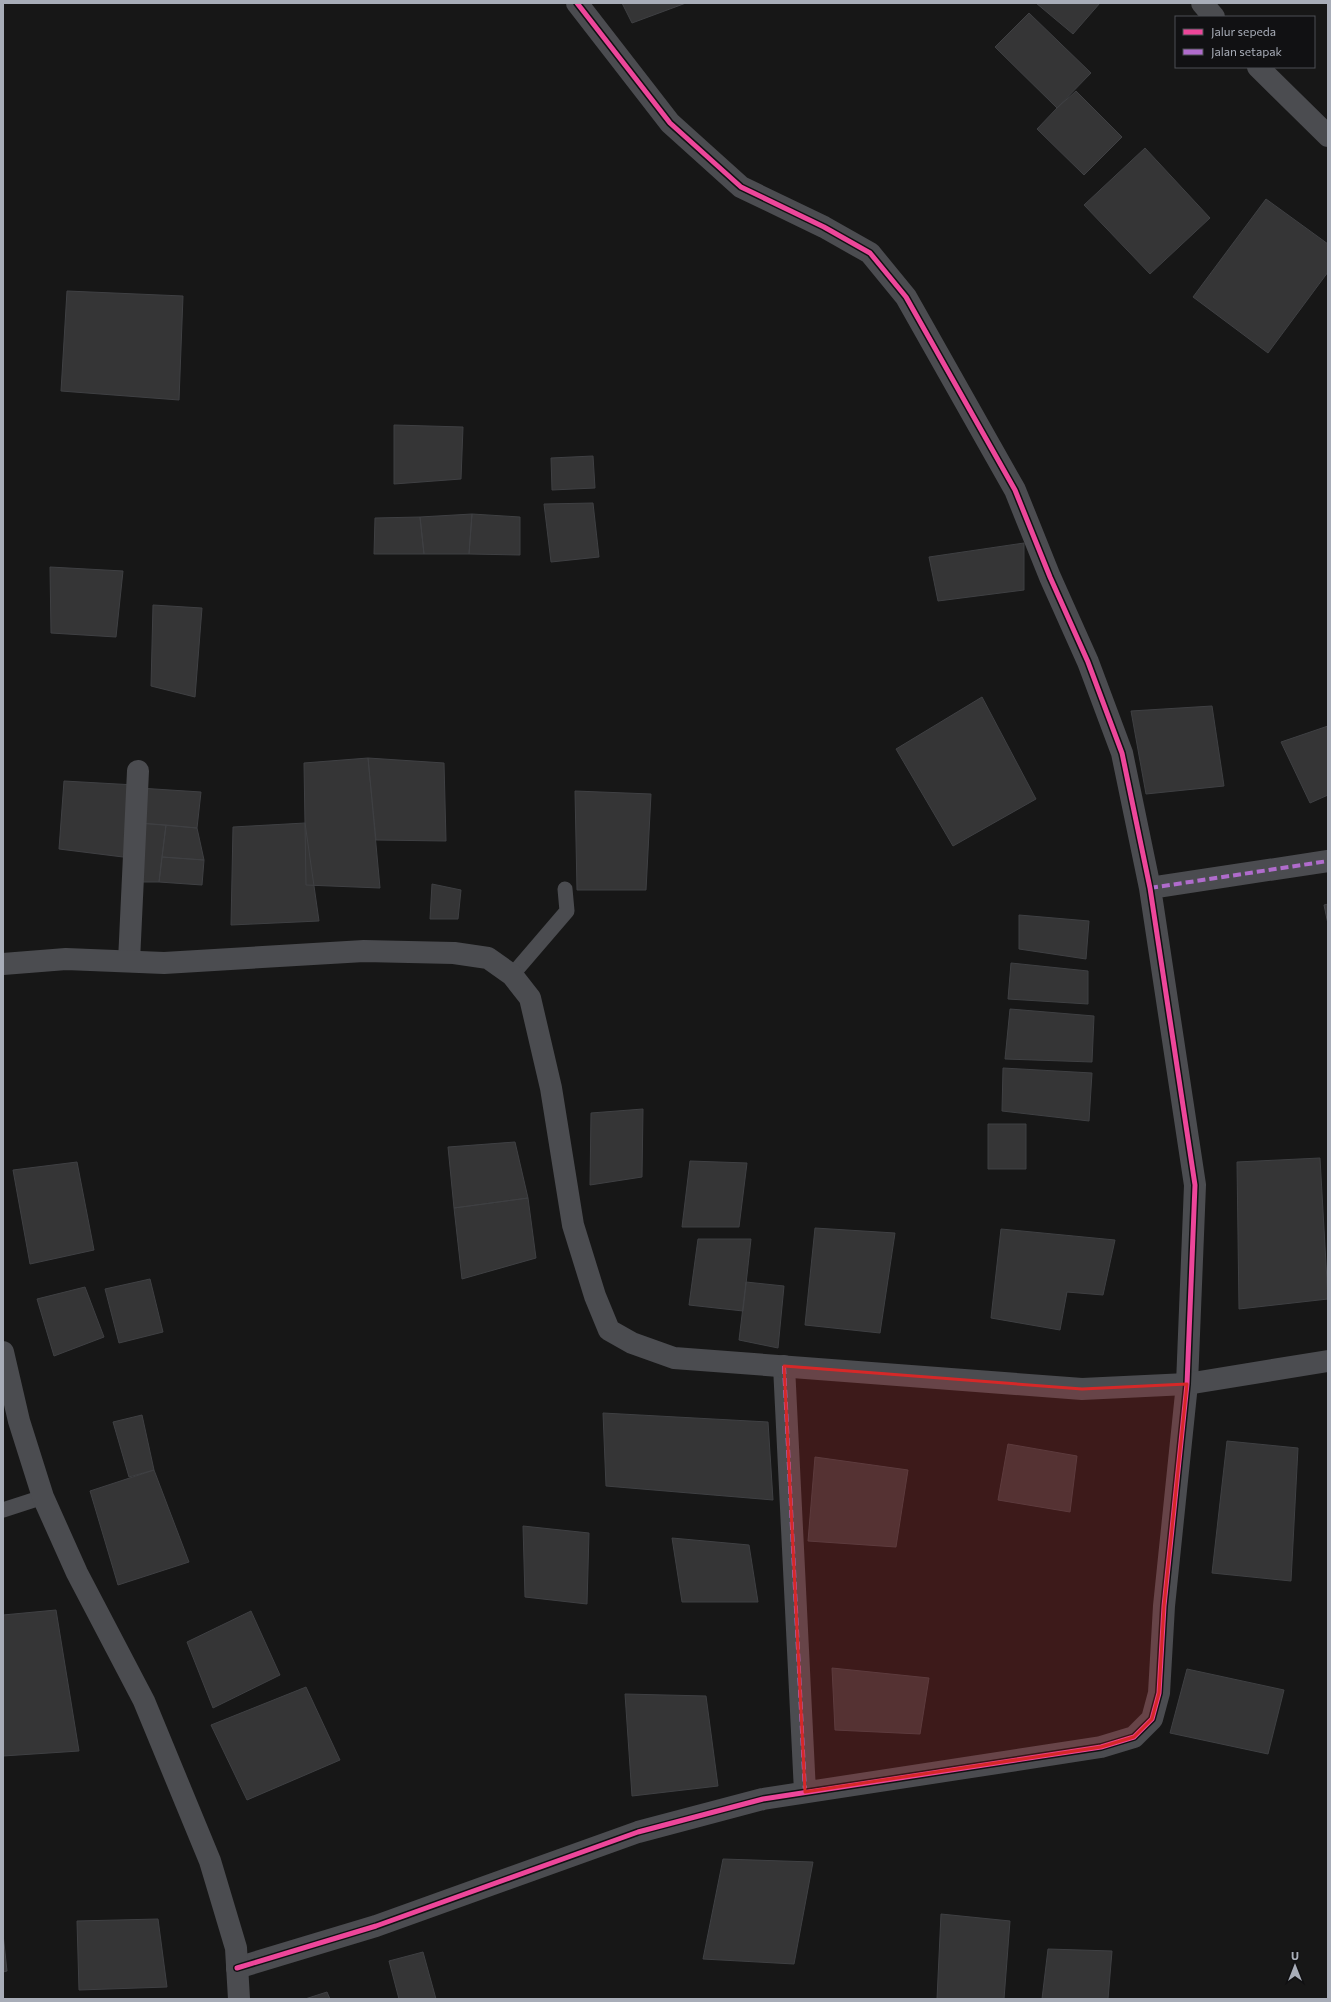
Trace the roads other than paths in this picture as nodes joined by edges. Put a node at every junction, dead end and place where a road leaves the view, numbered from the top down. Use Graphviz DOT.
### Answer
graph roads {
  1 [pos="577,3"];
  2 [pos="1202,3"];
  3 [pos="1213,16"];
  4 [pos="1259,68"];
  5 [pos="1328,136"];
  6 [pos="138,771"];
  7 [pos="1328,861"];
  8 [pos="1150,888"];
  9 [pos="565,889"];
  10 [pos="129,961"];
  11 [pos="3,964"];
  12 [pos="512,975"];
  13 [pos="3,1352"];
  14 [pos="1328,1361"];
  15 [pos="784,1366"];
  16 [pos="1187,1384"];
  17 [pos="43,1497"];
  18 [pos="3,1510"];
  19 [pos="806,1792"];
  20 [pos="237,1968"];
  21 [pos="239,1999"];
  1 -- 8 [label="street"];
  2 -- 3 [label="street"];
  4 -- 5 [label="street"];
  6 -- 10 [label="street"];
  7 -- 8 [label="street"];
  8 -- 16 [label="street"];
  9 -- 12 [label="lane"];
  10 -- 11 [label="street"];
  10 -- 12 [label="street"];
  12 -- 15 [label="street"];
  13 -- 17 [label="street"];
  14 -- 16 [label="street"];
  15 -- 16 [label="street"];
  15 -- 19 [label="street"];
  16 -- 19 [label="street"];
  17 -- 18 [label="lane"];
  17 -- 20 [label="street"];
  19 -- 20 [label="street"];
  20 -- 21 [label="street"];
}
